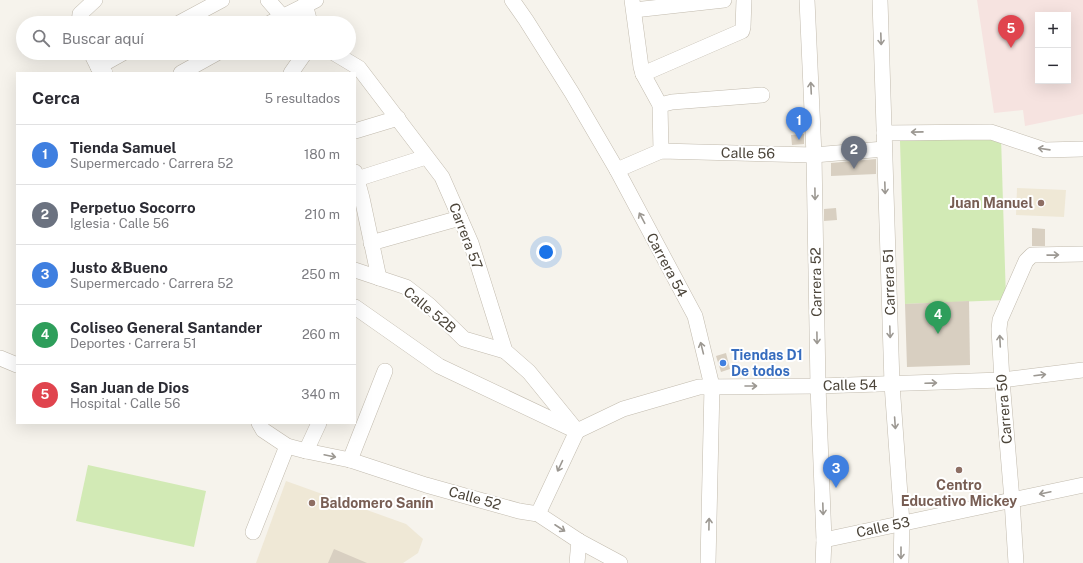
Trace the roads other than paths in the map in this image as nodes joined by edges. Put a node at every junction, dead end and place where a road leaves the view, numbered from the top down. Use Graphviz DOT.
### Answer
graph roads {
  1 [pos="95,0"];
  2 [pos="222,0"];
  3 [pos="268,0"];
  4 [pos="512,0"];
  5 [pos="724,0"];
  6 [pos="744,0"];
  7 [pos="807,0"];
  8 [pos="880,0"];
  9 [pos="310,2"];
  10 [pos="633,5"];
  11 [pos="82,16"];
  12 [pos="192,16"];
  13 [pos="278,16"];
  14 [pos="289,16"];
  15 [pos="310,16"];
  16 [pos="95,60"];
  17 [pos="114,60"];
  18 [pos="204,60"];
  19 [pos="300,60"];
  20 [pos="346,60"];
  21 [pos="101,70"];
  22 [pos="183,72"];
  23 [pos="292,72"];
  24 [pos="643,74"];
  25 [pos="762,95"];
  26 [pos="660,105"];
  27 [pos="398,118"];
  28 [pos="356,131"];
  29 [pos="884,132"];
  30 [pos="884,149"];
  31 [pos="1083,149"];
  32 [pos="661,151"];
  33 [pos="814,155"];
  34 [pos="426,157"];
  35 [pos="616,170"];
  36 [pos="356,175"];
  37 [pos="460,218"];
  38 [pos="372,243"];
  39 [pos="1083,254"];
  40 [pos="356,270"];
  41 [pos="379,278"];
  42 [pos="356,308"];
  43 [pos="505,351"];
  44 [pos="0,358"];
  45 [pos="16,364"];
  46 [pos="1083,370"];
  47 [pos="385,371"];
  48 [pos="1002,380"];
  49 [pos="892,384"];
  50 [pos="712,386"];
  51 [pos="818,386"];
  52 [pos="260,424"];
  53 [pos="319,424"];
  54 [pos="577,431"];
  55 [pos="287,446"];
  56 [pos="306,451"];
  57 [pos="350,460"];
  58 [pos="1083,485"];
  59 [pos="1012,500"];
  60 [pos="538,514"];
  61 [pos="902,523"];
  62 [pos="253,532"];
  63 [pos="824,540"];
  64 [pos="579,541"];
  65 [pos="577,563"];
  66 [pos="620,563"];
  67 [pos="708,563"];
  68 [pos="823,563"];
  69 [pos="901,563"];
  70 [pos="1016,563"];
  1 -- 11 [label="street"];
  2 -- 12 [label="street"];
  3 -- 13 [label="street"];
  4 -- 35 [label="street, Carrera 54"];
  5 -- 10 [label="street"];
  6 -- 24 [label="street"];
  33 -- 7 [label="street, Carrera 52, one-way"];
  8 -- 29 [label="street, Carrera 51, one-way"];
  9 -- 14 [label="street"];
  9 -- 15 [label="street"];
  10 -- 24 [label="street"];
  16 -- 21 [label="street"];
  17 -- 21 [label="street"];
  18 -- 22 [label="street"];
  19 -- 23 [label="street"];
  20 -- 27 [label="street, Carrera 57"];
  24 -- 26 [label="street"];
  25 -- 26 [label="street"];
  26 -- 32 [label="street"];
  27 -- 28 [label="street"];
  27 -- 34 [label="street, Carrera 57"];
  29 -- 30 [label="street, Carrera 51"];
  31 -- 29 [label="street, one-way"];
  30 -- 33 [label="street, Calle 56"];
  30 -- 49 [label="street, Carrera 51, one-way"];
  32 -- 33 [label="street, Calle 56"];
  32 -- 35 [label="street, Calle 56"];
  33 -- 51 [label="street, Carrera 52, one-way"];
  34 -- 36 [label="street"];
  34 -- 37 [label="street, Carrera 57"];
  50 -- 35 [label="street, Carrera 54, one-way"];
  36 -- 38 [label="street"];
  37 -- 38 [label="street"];
  37 -- 43 [label="street, Carrera 57"];
  38 -- 41 [label="street"];
  48 -- 39 [label="street, Carrera 50, one-way"];
  40 -- 41 [label="street, Calle 52B"];
  41 -- 43 [label="street, Calle 52B"];
  42 -- 54 [label="street"];
  43 -- 54 [label="street"];
  44 -- 45 [label="street"];
  48 -- 46 [label="street, Calle 54, one-way"];
  47 -- 57 [label="street"];
  49 -- 48 [label="street, Calle 54, one-way"];
  48 -- 59 [label="street, Carrera 50"];
  49 -- 51 [label="street, Calle 54"];
  49 -- 61 [label="street, Carrera 51, one-way"];
  50 -- 51 [label="street, Calle 54, one-way"];
  50 -- 54 [label="street, Calle 54"];
  67 -- 50 [label="street, Carrera 54, one-way"];
  51 -- 63 [label="street, Carrera 52, one-way"];
  52 -- 55 [label="street, Calle 52"];
  53 -- 56 [label="street"];
  54 -- 60 [label="street, one-way"];
  55 -- 56 [label="street, Calle 52"];
  55 -- 62 [label="street"];
  56 -- 57 [label="street, Calle 52, one-way"];
  57 -- 60 [label="street, Calle 52"];
  58 -- 59 [label="street, Calle 53, one-way"];
  59 -- 61 [label="street, Calle 53"];
  59 -- 70 [label="street, Carrera 50"];
  60 -- 64 [label="street, Calle 52, one-way"];
  61 -- 63 [label="street, Calle 53"];
  61 -- 69 [label="street, Carrera 51, one-way"];
  63 -- 68 [label="street, Carrera 52"];
  64 -- 65 [label="street"];
  64 -- 66 [label="street, Calle 52"];
}
